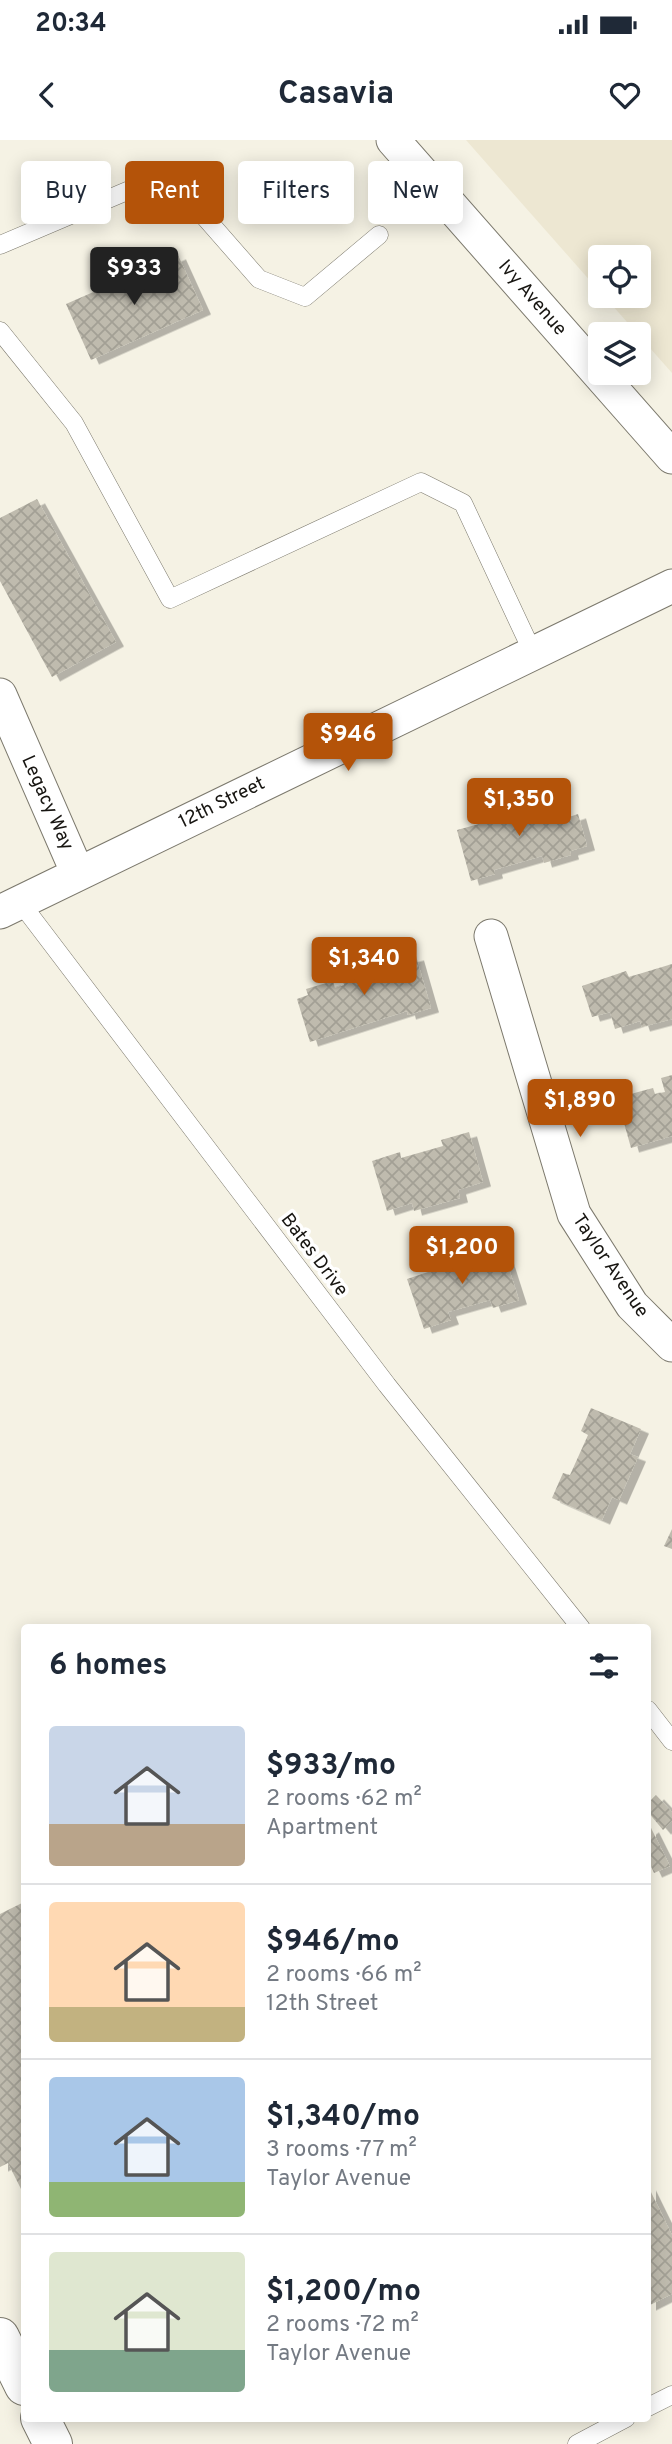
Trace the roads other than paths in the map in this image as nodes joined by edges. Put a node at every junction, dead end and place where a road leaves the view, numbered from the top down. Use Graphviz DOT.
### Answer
graph roads {
  1 [pos="393,140"];
  2 [pos="379,235"];
  3 [pos="0,245"];
  4 [pos="0,331"];
  5 [pos="672,457"];
  6 [pos="672,586"];
  7 [pos="533,653"];
  8 [pos="0,695"];
  9 [pos="78,874"];
  10 [pos="10,907"];
  11 [pos="491,936"];
  12 [pos="672,1345"];
  13 [pos="578,1624"];
  14 [pos="651,1714"];
  15 [pos="672,1741"];
  16 [pos="0,2337"];
  17 [pos="21,2380"];
  18 [pos="672,2395"];
  19 [pos="651,2406"];
  20 [pos="42,2422"];
  21 [pos="618,2422"];
  22 [pos="53,2444"];
  23 [pos="577,2444"];
  1 -- 5 [label="street, Ivy Avenue"];
  2 -- 3 [label="lane"];
  4 -- 7 [label="lane"];
  6 -- 7 [label="street, 12th Street"];
  7 -- 9 [label="street, 12th Street"];
  8 -- 9 [label="street, Legacy Way"];
  9 -- 10 [label="street, 12th Street"];
  10 -- 13 [label="lane, Bates Drive"];
  11 -- 12 [label="street, Taylor Avenue"];
  14 -- 15 [label="lane"];
  16 -- 17 [label="street"];
  18 -- 19 [label="lane"];
  20 -- 22 [label="street"];
  21 -- 23 [label="lane"];
}
